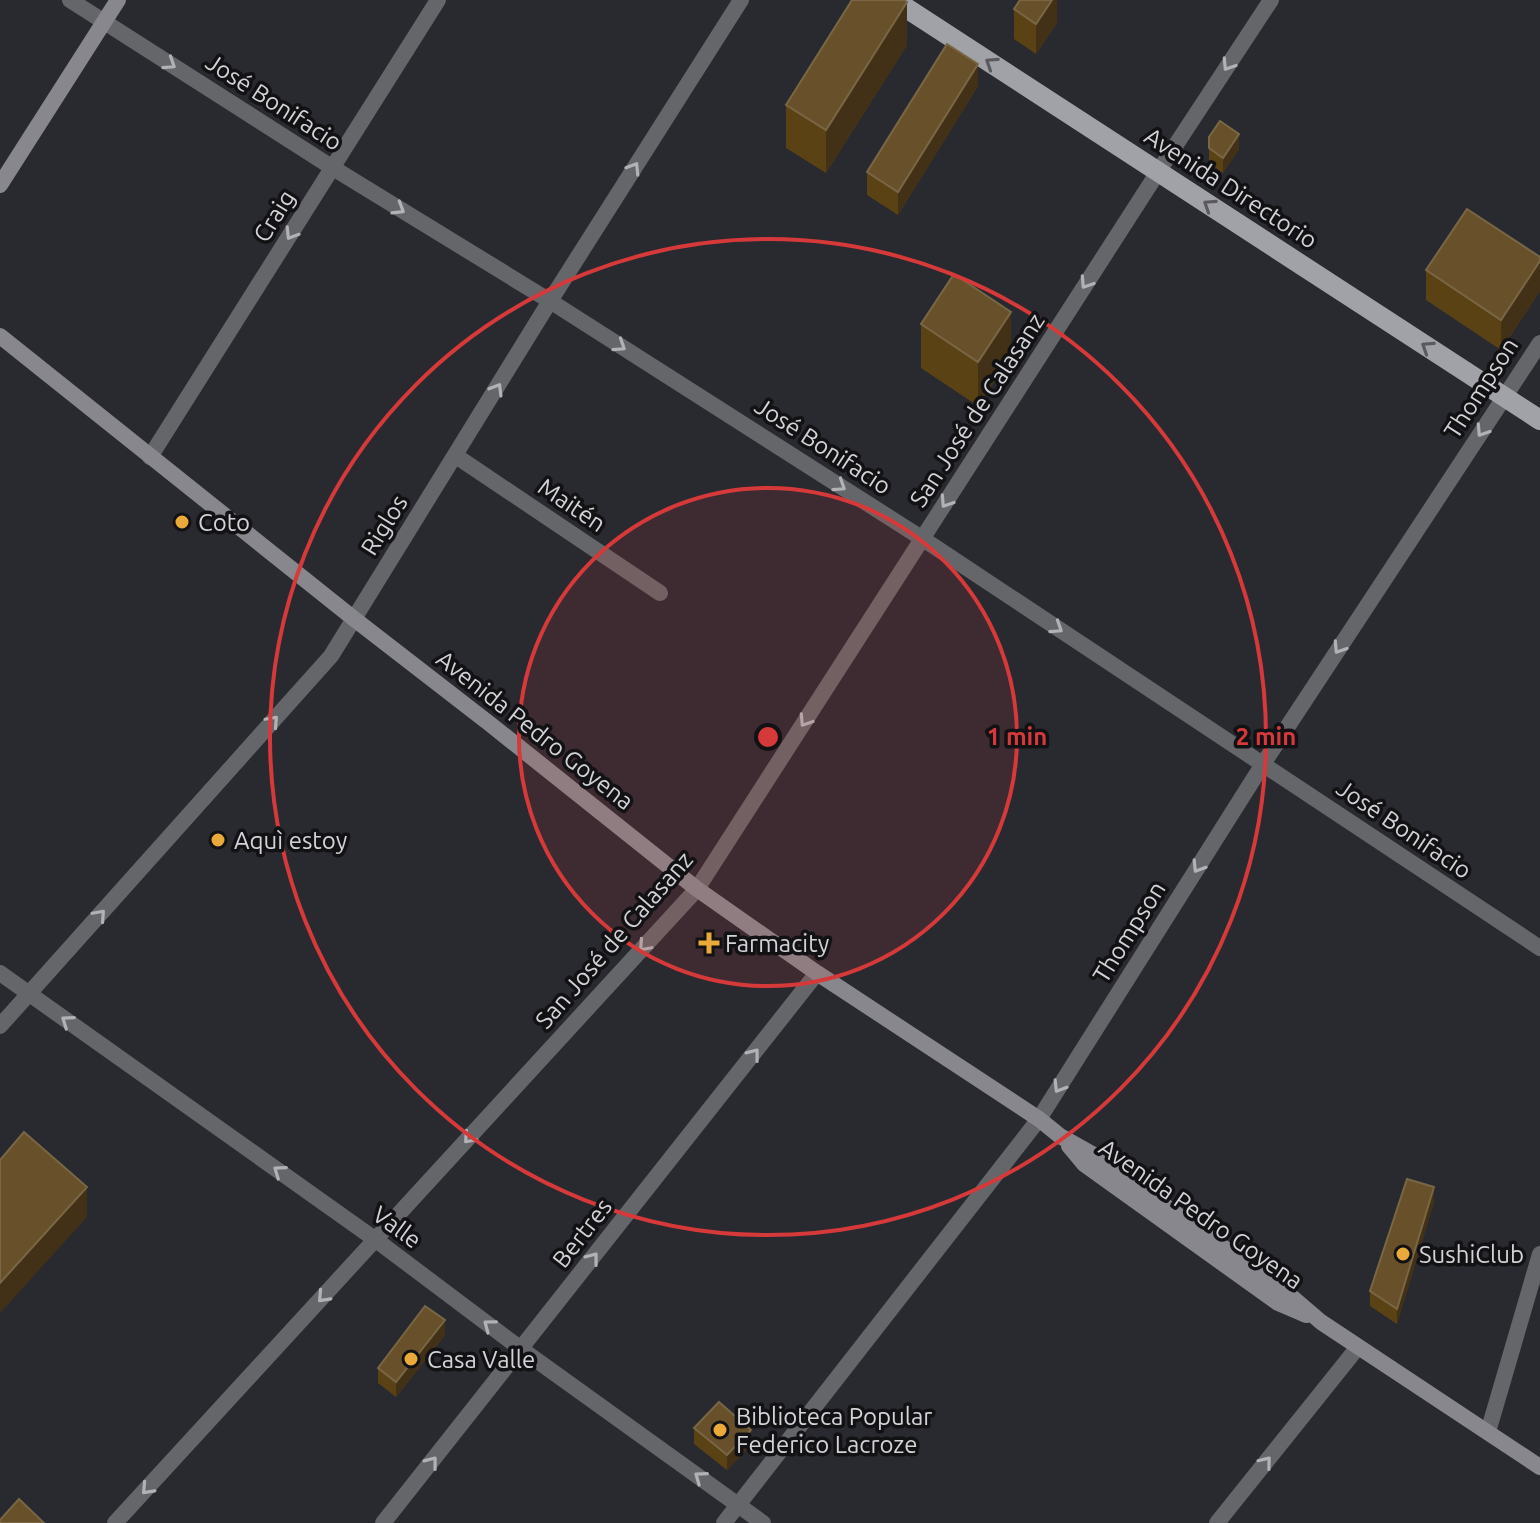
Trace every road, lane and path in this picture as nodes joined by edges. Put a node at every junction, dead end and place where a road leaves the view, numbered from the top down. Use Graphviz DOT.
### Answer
graph roads {
  1 [pos="70,0"];
  2 [pos="118,0"];
  3 [pos="438,0"];
  4 [pos="741,0"];
  5 [pos="894,0"];
  6 [pos="1271,0"];
  7 [pos="104,22"];
  8 [pos="333,168"];
  9 [pos="1158,172"];
  10 [pos="0,185"];
  11 [pos="550,301"];
  12 [pos="0,336"];
  13 [pos="1540,343"];
  14 [pos="1504,397"];
  15 [pos="1540,420"];
  16 [pos="456,456"];
  17 [pos="150,457"];
  18 [pos="923,539"];
  19 [pos="660,593"];
  20 [pos="353,618"];
  21 [pos="1263,764"];
  22 [pos="697,889"];
  23 [pos="1540,948"];
  24 [pos="0,973"];
  25 [pos="817,973"];
  26 [pos="29,994"];
  27 [pos="0,1026"];
  28 [pos="1039,1119"];
  29 [pos="376,1240"];
  30 [pos="1540,1254"];
  31 [pos="1358,1347"];
  32 [pos="521,1349"];
  33 [pos="1488,1432"];
  34 [pos="1540,1467"];
  35 [pos="738,1505"];
  36 [pos="115,1523"];
  37 [pos="383,1523"];
  38 [pos="724,1523"];
  39 [pos="763,1523"];
  40 [pos="1217,1523"];
  1 -- 7 [label="street, José Bonifacio"];
  2 -- 7 [label="main road"];
  3 -- 8 [label="street, Craig"];
  11 -- 4 [label="street, Riglos, one-way"];
  9 -- 5 [label="main road, Avenida Directorio, one-way"];
  6 -- 9 [label="street, San José de Calasanz, one-way"];
  7 -- 8 [label="street, José Bonifacio, one-way"];
  7 -- 10 [label="main road"];
  8 -- 11 [label="street, José Bonifacio, one-way"];
  8 -- 17 [label="street, Craig, one-way"];
  14 -- 9 [label="main road, Avenida Directorio, one-way"];
  9 -- 18 [label="street, San José de Calasanz, one-way"];
  16 -- 11 [label="street, Riglos, one-way"];
  11 -- 18 [label="street, José Bonifacio, one-way"];
  12 -- 17 [label="main road, Avenida Pedro Goyena"];
  13 -- 14 [label="street, Thompson"];
  14 -- 15 [label="main road, Avenida Directorio"];
  14 -- 21 [label="street, Thompson, one-way"];
  16 -- 19 [label="street, Maitén"];
  16 -- 20 [label="street, Riglos"];
  17 -- 20 [label="main road, Avenida Pedro Goyena"];
  18 -- 21 [label="street, José Bonifacio, one-way"];
  18 -- 22 [label="street, San José de Calasanz, one-way"];
  20 -- 22 [label="main road, Avenida Pedro Goyena"];
  26 -- 20 [label="street, Riglos, one-way"];
  21 -- 23 [label="street, José Bonifacio"];
  21 -- 28 [label="street, Thompson, one-way"];
  22 -- 25 [label="main road, Avenida Pedro Goyena"];
  22 -- 29 [label="street, San José de Calasanz, one-way"];
  24 -- 26 [label="street, Valle"];
  25 -- 28 [label="main road, Avenida Pedro Goyena"];
  32 -- 25 [label="street, Bertres, one-way"];
  26 -- 27 [label="street, Riglos"];
  29 -- 26 [label="street, Valle, one-way"];
  28 -- 31 [label="main road, Avenida Pedro Goyena"];
  28 -- 35 [label="street, Thompson"];
  32 -- 29 [label="street, Valle, one-way"];
  29 -- 36 [label="street, San José de Calasanz, one-way"];
  30 -- 33 [label="street"];
  31 -- 33 [label="main road, Avenida Pedro Goyena"];
  40 -- 31 [label="street, one-way"];
  35 -- 32 [label="street, Valle, one-way"];
  37 -- 32 [label="street, Bertres, one-way"];
  33 -- 34 [label="main road, Avenida Pedro Goyena"];
  35 -- 38 [label="street, Thompson"];
  35 -- 39 [label="street, Valle"];
}
